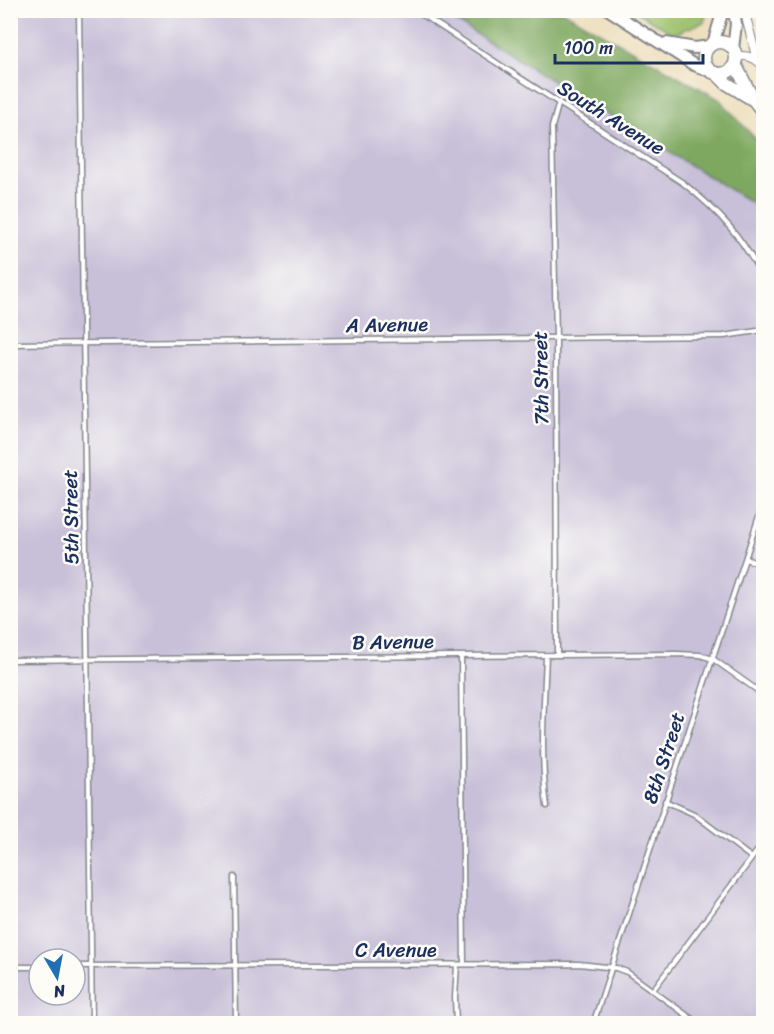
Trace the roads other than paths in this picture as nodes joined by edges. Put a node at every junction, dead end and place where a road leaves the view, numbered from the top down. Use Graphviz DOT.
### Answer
graph roads {
  1 [pos="79,10"];
  2 [pos="415,10"];
  3 [pos="609,10"];
  4 [pos="723,10"];
  5 [pos="734,10"];
  6 [pos="746,18"];
  7 [pos="660,42"];
  8 [pos="711,45"];
  9 [pos="735,57"];
  10 [pos="757,60"];
  11 [pos="764,67"];
  12 [pos="713,72"];
  13 [pos="753,99"];
  14 [pos="559,102"];
  15 [pos="764,113"];
  16 [pos="764,280"];
  17 [pos="764,330"];
  18 [pos="556,339"];
  19 [pos="85,343"];
  20 [pos="10,344"];
  21 [pos="764,501"];
  22 [pos="745,560"];
  23 [pos="764,566"];
  24 [pos="557,655"];
  25 [pos="461,656"];
  26 [pos="546,656"];
  27 [pos="713,659"];
  28 [pos="10,660"];
  29 [pos="88,660"];
  30 [pos="764,695"];
  31 [pos="665,801"];
  32 [pos="547,806"];
  33 [pos="764,842"];
  34 [pos="752,858"];
  35 [pos="234,877"];
  36 [pos="464,964"];
  37 [pos="235,965"];
  38 [pos="457,965"];
  39 [pos="87,966"];
  40 [pos="92,966"];
  41 [pos="10,967"];
  42 [pos="27,967"];
  43 [pos="612,967"];
  44 [pos="653,990"];
  45 [pos="92,1023"];
  46 [pos="236,1023"];
  47 [pos="456,1023"];
  48 [pos="593,1023"];
  49 [pos="699,1023"];
  1 -- 19 [label="lane, 5th Street"];
  2 -- 14 [label="lane, South Avenue"];
  3 -- 7 [label="main road"];
  4 -- 8 [label="main road"];
  5 -- 9 [label="main road"];
  6 -- 10 [label="street"];
  7 -- 8 [label="main road"];
  7 -- 12 [label="main road"];
  8 -- 9 [label="main road"];
  8 -- 12 [label="main road"];
  9 -- 10 [label="street"];
  9 -- 12 [label="main road"];
  9 -- 13 [label="main road"];
  10 -- 11 [label="street"];
  12 -- 13 [label="main road"];
  13 -- 15 [label="main road"];
  14 -- 16 [label="lane, South Avenue"];
  14 -- 18 [label="lane, 7th Street"];
  17 -- 18 [label="lane, A Avenue"];
  18 -- 19 [label="lane, A Avenue"];
  18 -- 24 [label="lane, 7th Street"];
  19 -- 20 [label="lane, A Avenue"];
  19 -- 29 [label="lane, 5th Street"];
  21 -- 22 [label="lane, 8th Street"];
  22 -- 23 [label="lane"];
  22 -- 27 [label="lane, 8th Street"];
  24 -- 26 [label="lane, B Avenue"];
  24 -- 27 [label="lane, B Avenue"];
  25 -- 26 [label="lane, B Avenue"];
  25 -- 29 [label="lane, B Avenue"];
  25 -- 36 [label="lane"];
  26 -- 32 [label="lane"];
  27 -- 30 [label="lane, B Avenue"];
  27 -- 31 [label="lane, 8th Street"];
  28 -- 29 [label="lane, B Avenue"];
  29 -- 40 [label="lane, 5th Street"];
  31 -- 34 [label="lane"];
  31 -- 43 [label="lane, 8th Street"];
  33 -- 34 [label="lane"];
  34 -- 44 [label="lane"];
  35 -- 37 [label="lane"];
  36 -- 38 [label="lane, C Avenue"];
  36 -- 43 [label="lane, C Avenue"];
  37 -- 38 [label="lane, C Avenue"];
  37 -- 40 [label="lane, C Avenue"];
  37 -- 46 [label="lane"];
  38 -- 47 [label="lane"];
  39 -- 40 [label="lane, C Avenue"];
  40 -- 45 [label="lane, 5th Street"];
  41 -- 42 [label="lane"];
  43 -- 44 [label="lane, C Avenue"];
  43 -- 48 [label="lane, 8th Street"];
  44 -- 49 [label="lane, C Avenue"];
}
